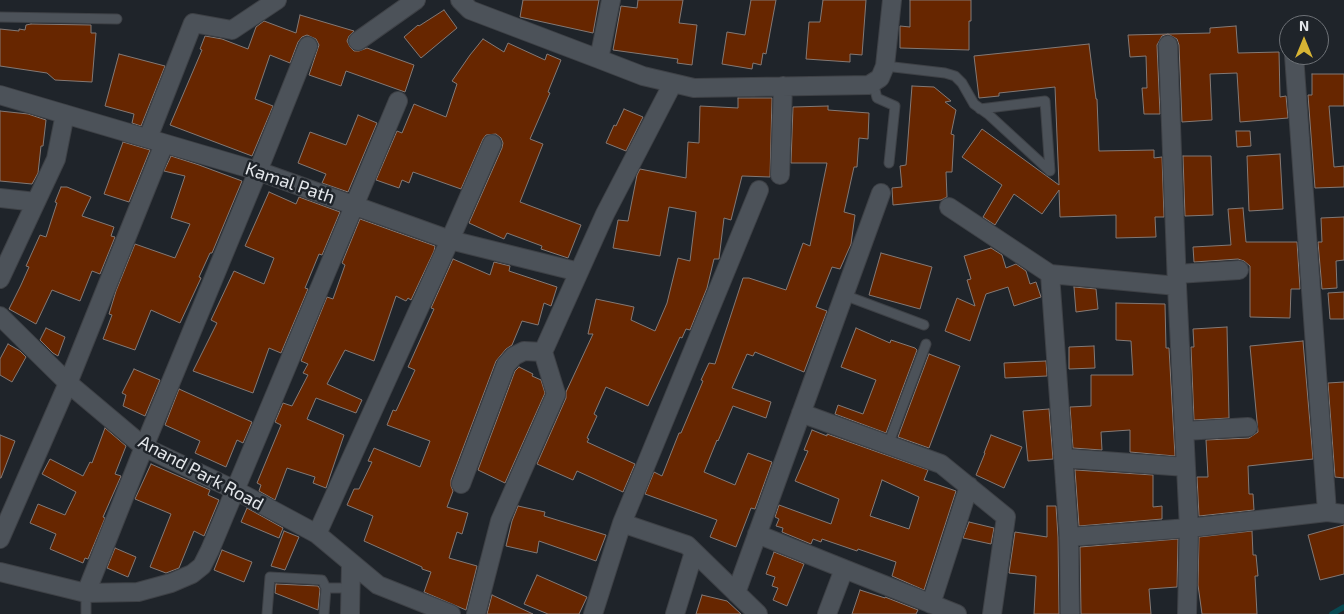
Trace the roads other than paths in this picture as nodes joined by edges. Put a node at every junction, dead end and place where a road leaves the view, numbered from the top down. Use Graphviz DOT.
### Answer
graph roads {
  1 [pos="276,0"];
  2 [pos="416,0"];
  3 [pos="460,0"];
  4 [pos="611,0"];
  5 [pos="892,0"];
  6 [pos="0,17"];
  7 [pos="117,19"];
  8 [pos="358,41"];
  9 [pos="1168,45"];
  10 [pos="308,46"];
  11 [pos="599,59"];
  12 [pos="1295,65"];
  13 [pos="885,66"];
  14 [pos="873,82"];
  15 [pos="673,83"];
  16 [pos="783,86"];
  17 [pos="0,95"];
  18 [pos="398,100"];
  19 [pos="980,109"];
  20 [pos="66,114"];
  21 [pos="156,141"];
  22 [pos="492,144"];
  23 [pos="889,164"];
  24 [pos="258,171"];
  25 [pos="780,175"];
  26 [pos="759,190"];
  27 [pos="881,194"];
  28 [pos="0,198"];
  29 [pos="36,202"];
  30 [pos="354,206"];
  31 [pos="949,207"];
  32 [pos="450,240"];
  33 [pos="1239,270"];
  34 [pos="579,272"];
  35 [pos="1050,274"];
  36 [pos="0,279"];
  37 [pos="1177,280"];
  38 [pos="844,295"];
  39 [pos="0,316"];
  40 [pos="924,325"];
  41 [pos="926,344"];
  42 [pos="543,352"];
  43 [pos="68,383"];
  44 [pos="801,413"];
  45 [pos="1248,427"];
  46 [pos="1185,432"];
  47 [pos="888,445"];
  48 [pos="144,447"];
  49 [pos="1062,458"];
  50 [pos="1186,467"];
  51 [pos="461,484"];
  52 [pos="969,486"];
  53 [pos="235,490"];
  54 [pos="1336,513"];
  55 [pos="622,523"];
  56 [pos="1189,528"];
  57 [pos="317,534"];
  58 [pos="757,534"];
  59 [pos="1069,537"];
  60 [pos="0,539"];
  61 [pos="694,552"];
  62 [pos="351,563"];
  63 [pos="844,569"];
  64 [pos="0,572"];
  65 [pos="326,588"];
  66 [pos="350,588"];
  67 [pos="86,593"];
  68 [pos="736,593"];
  69 [pos="931,604"];
  70 [pos="86,614"];
  71 [pos="267,614"];
  72 [pos="324,614"];
  73 [pos="350,614"];
  74 [pos="451,614"];
  75 [pos="476,614"];
  76 [pos="593,614"];
  77 [pos="675,614"];
  78 [pos="758,614"];
  79 [pos="827,614"];
  80 [pos="957,614"];
  81 [pos="992,614"];
  82 [pos="1070,614"];
  83 [pos="1187,614"];
  1 -- 21 [label="street"];
  2 -- 8 [label="street"];
  3 -- 11 [label="street"];
  4 -- 11 [label="street"];
  5 -- 13 [label="street"];
  6 -- 7 [label="lane"];
  9 -- 37 [label="street"];
  10 -- 24 [label="street"];
  11 -- 15 [label="street"];
  12 -- 54 [label="street"];
  13 -- 14 [label="street"];
  13 -- 19 [label="lane"];
  14 -- 16 [label="street"];
  14 -- 23 [label="lane"];
  15 -- 16 [label="street"];
  15 -- 34 [label="street"];
  16 -- 25 [label="street"];
  17 -- 20 [label="street, Kamal Path"];
  18 -- 30 [label="street"];
  19 -- 19 [label="lane"];
  20 -- 21 [label="street, Kamal Path"];
  20 -- 29 [label="street"];
  21 -- 24 [label="street, Kamal Path"];
  21 -- 43 [label="street"];
  22 -- 32 [label="street"];
  24 -- 30 [label="street, Kamal Path"];
  24 -- 48 [label="street"];
  26 -- 55 [label="street"];
  27 -- 38 [label="street"];
  28 -- 29 [label="street"];
  29 -- 36 [label="street"];
  30 -- 32 [label="street, Kamal Path"];
  30 -- 53 [label="street"];
  31 -- 35 [label="street"];
  32 -- 34 [label="street, Kamal Path"];
  32 -- 57 [label="street"];
  33 -- 37 [label="street"];
  34 -- 42 [label="street"];
  35 -- 37 [label="street"];
  35 -- 49 [label="street"];
  37 -- 46 [label="street"];
  38 -- 40 [label="lane"];
  38 -- 44 [label="street"];
  39 -- 43 [label="street, Anand Park Road"];
  41 -- 47 [label="lane"];
  42 -- 51 [label="street"];
  42 -- 75 [label="street"];
  43 -- 48 [label="street, Anand Park Road"];
  43 -- 60 [label="street"];
  44 -- 47 [label="street"];
  44 -- 58 [label="street"];
  45 -- 46 [label="street"];
  46 -- 50 [label="street"];
  47 -- 52 [label="street"];
  48 -- 53 [label="street, Anand Park Road"];
  48 -- 67 [label="street"];
  49 -- 50 [label="street"];
  49 -- 59 [label="street"];
  50 -- 56 [label="street"];
  52 -- 69 [label="street"];
  52 -- 81 [label="street"];
  53 -- 57 [label="street, Anand Park Road"];
  53 -- 67 [label="street"];
  54 -- 56 [label="street"];
  55 -- 61 [label="street"];
  55 -- 76 [label="street"];
  56 -- 59 [label="street"];
  56 -- 83 [label="street"];
  57 -- 62 [label="street, Anand Park Road"];
  58 -- 63 [label="street"];
  58 -- 68 [label="street"];
  59 -- 82 [label="street"];
  61 -- 68 [label="street"];
  61 -- 77 [label="street"];
  62 -- 66 [label="street"];
  62 -- 74 [label="street, Anand Park Road"];
  63 -- 69 [label="street"];
  63 -- 79 [label="street"];
  64 -- 67 [label="street"];
  65 -- 66 [label="lane"];
  65 -- 71 [label="lane"];
  65 -- 72 [label="lane"];
  66 -- 73 [label="street"];
  67 -- 70 [label="lane"];
  68 -- 78 [label="street"];
  69 -- 80 [label="street"];
}
